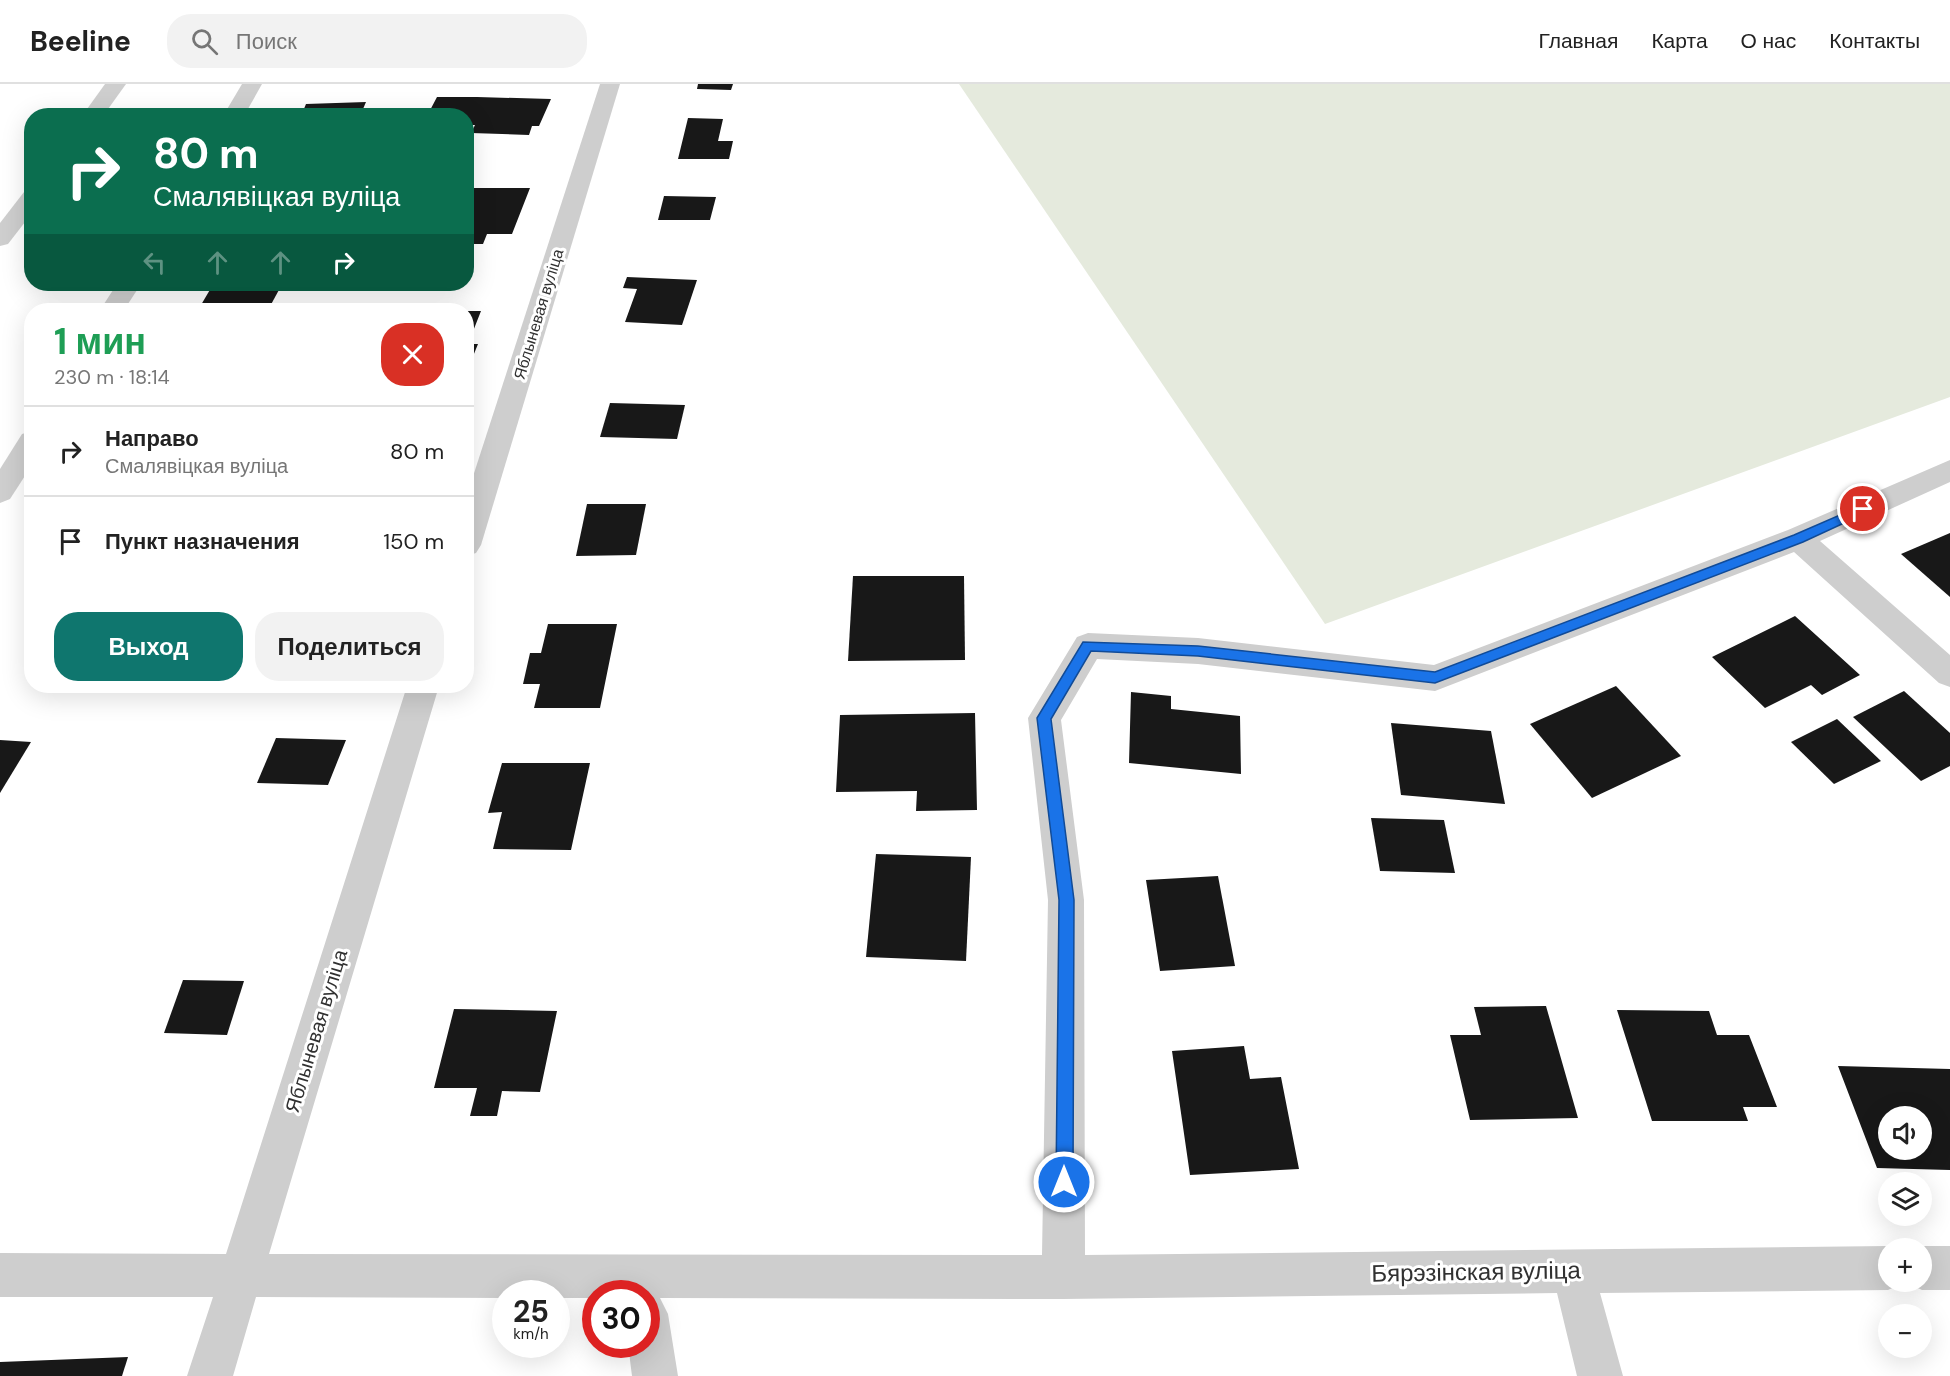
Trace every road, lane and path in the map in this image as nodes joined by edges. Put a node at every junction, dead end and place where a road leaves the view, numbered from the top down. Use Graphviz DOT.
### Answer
graph roads {
  1 [pos="116,84"];
  2 [pos="252,84"];
  3 [pos="609,84"];
  4 [pos="98,108"];
  5 [pos="238,108"];
  6 [pos="24,207"];
  7 [pos="0,239"];
  8 [pos="24,454"];
  9 [pos="1950,470"];
  10 [pos="0,492"];
  11 [pos="474,519"];
  12 [pos="1798,538"];
  13 [pos="1950,674"];
  14 [pos="421,693"];
  15 [pos="1878,1268"];
  16 [pos="1932,1268"];
  17 [pos="1950,1268"];
  18 [pos="1573,1272"];
  19 [pos="0,1275"];
  20 [pos="240,1275"];
  21 [pos="1064,1277"];
  22 [pos="582,1291"];
  23 [pos="660,1293"];
  24 [pos="653,1358"];
  25 [pos="210,1376"];
  26 [pos="655,1376"];
  27 [pos="1600,1376"];
  1 -- 4 [label="street"];
  2 -- 5 [label="street"];
  3 -- 11 [label="street, Яблыневая вуліца"];
  6 -- 7 [label="street"];
  8 -- 10 [label="street"];
  9 -- 12 [label="street"];
  12 -- 13 [label="street"];
  12 -- 21 [label="street"];
  14 -- 20 [label="street, Яблыневая вуліца"];
  15 -- 18 [label="street, Бярэзінская вуліца"];
  16 -- 17 [label="street"];
  18 -- 21 [label="street, Бярэзінская вуліца"];
  18 -- 27 [label="street"];
  19 -- 20 [label="street, Бярэзінская вуліца"];
  20 -- 22 [label="street, Бярэзінская вуліца"];
  20 -- 25 [label="street, Яблыневая вуліца"];
  21 -- 23 [label="street, Бярэзінская вуліца"];
  24 -- 26 [label="street"];
}
